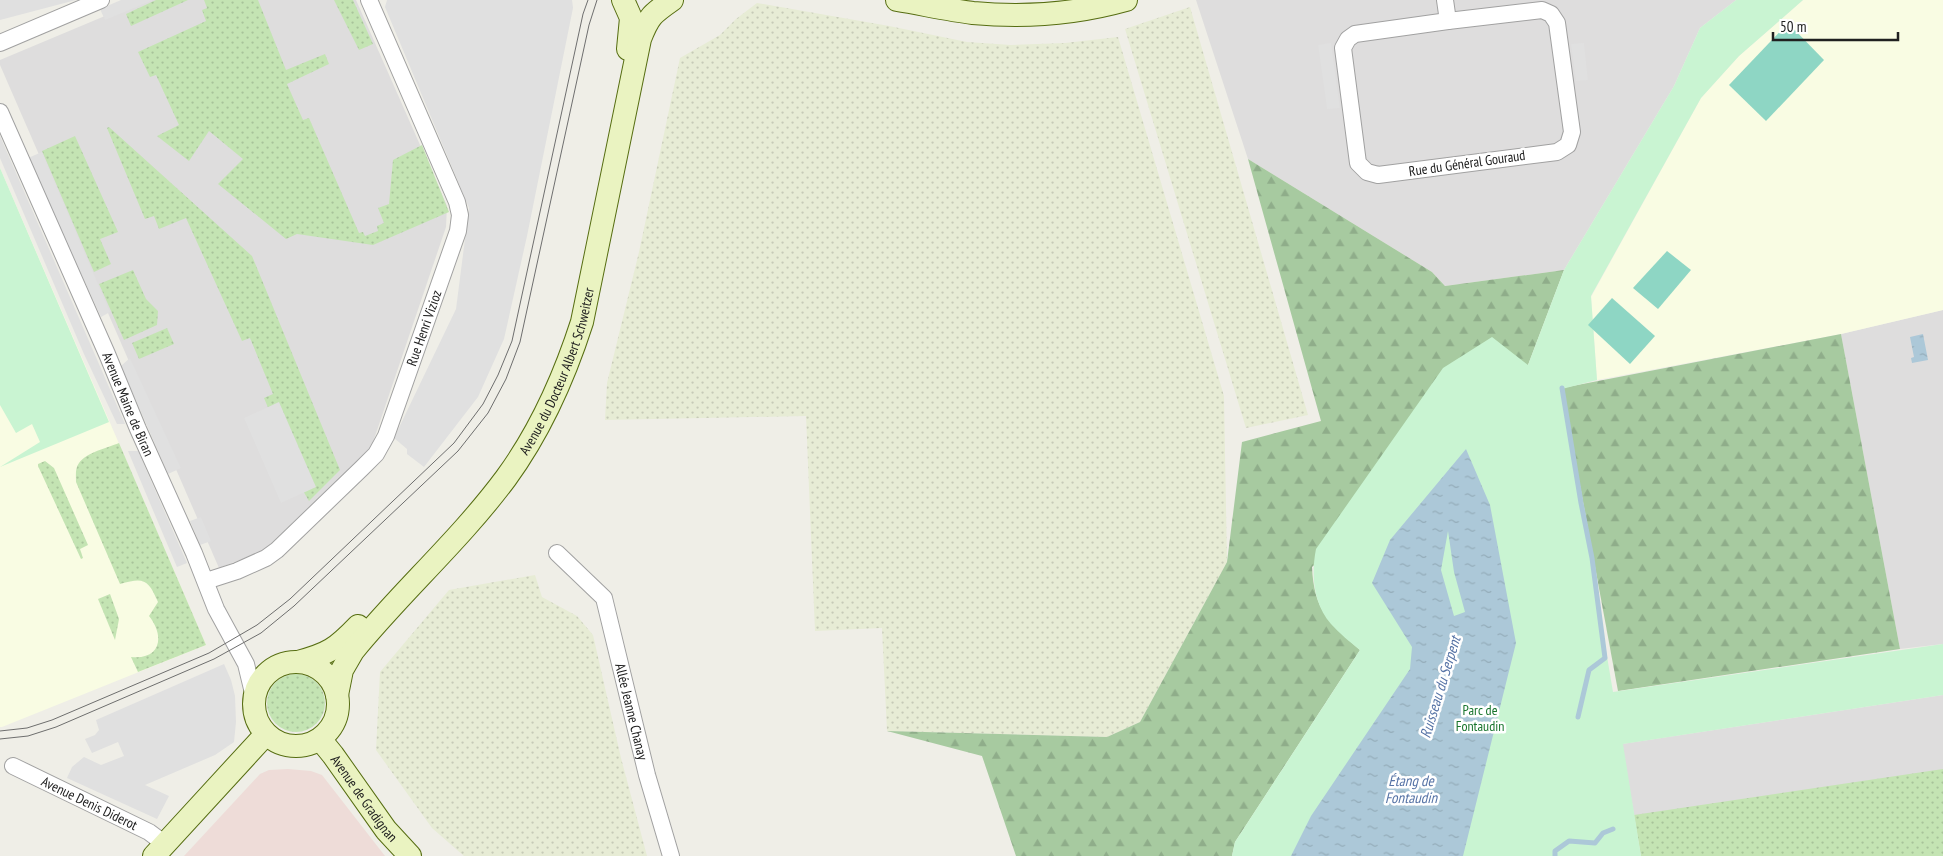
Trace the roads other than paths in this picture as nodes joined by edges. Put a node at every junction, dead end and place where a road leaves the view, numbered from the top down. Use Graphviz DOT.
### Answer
graph roads {
  1 [pos="101,0"];
  2 [pos="369,0"];
  3 [pos="623,0"];
  4 [pos="642,0"];
  5 [pos="665,0"];
  6 [pos="672,0"];
  7 [pos="897,0"];
  8 [pos="1126,0"];
  9 [pos="1445,0"];
  10 [pos="1448,20"];
  11 [pos="0,43"];
  12 [pos="0,112"];
  13 [pos="557,553"];
  14 [pos="206,580"];
  15 [pos="298,662"];
  16 [pos="337,695"];
  17 [pos="254,697"];
  18 [pos="266,734"];
  19 [pos="320,740"];
  20 [pos="13,766"];
  21 [pos="159,850"];
  22 [pos="410,856"];
  23 [pos="671,856"];
  1 -- 11 [label="street"];
  2 -- 14 [label="street, Rue Henri Vizioz"];
  3 -- 15 [label="main road, Avenue du Docteur Albert Schweitzer"];
  4 -- 5 [label="main road"];
  6 -- 16 [label="main road, Avenue du Docteur Albert Schweitzer"];
  7 -- 8 [label="main road"];
  9 -- 10 [label="street"];
  10 -- 10 [label="street, Rue du Général Gouraud"];
  12 -- 14 [label="street, Avenue Maine de Biran"];
  13 -- 23 [label="street, Allée Jeanne Chanay"];
  14 -- 17 [label="street, Avenue Maine de Biran"];
  15 -- 16 [label="main road"];
  15 -- 17 [label="main road"];
  16 -- 19 [label="main road"];
  17 -- 18 [label="main road"];
  18 -- 19 [label="main road"];
  18 -- 21 [label="main road"];
  19 -- 22 [label="main road, Avenue de Gradignan"];
  20 -- 21 [label="street, Avenue Denis Diderot"];
}
